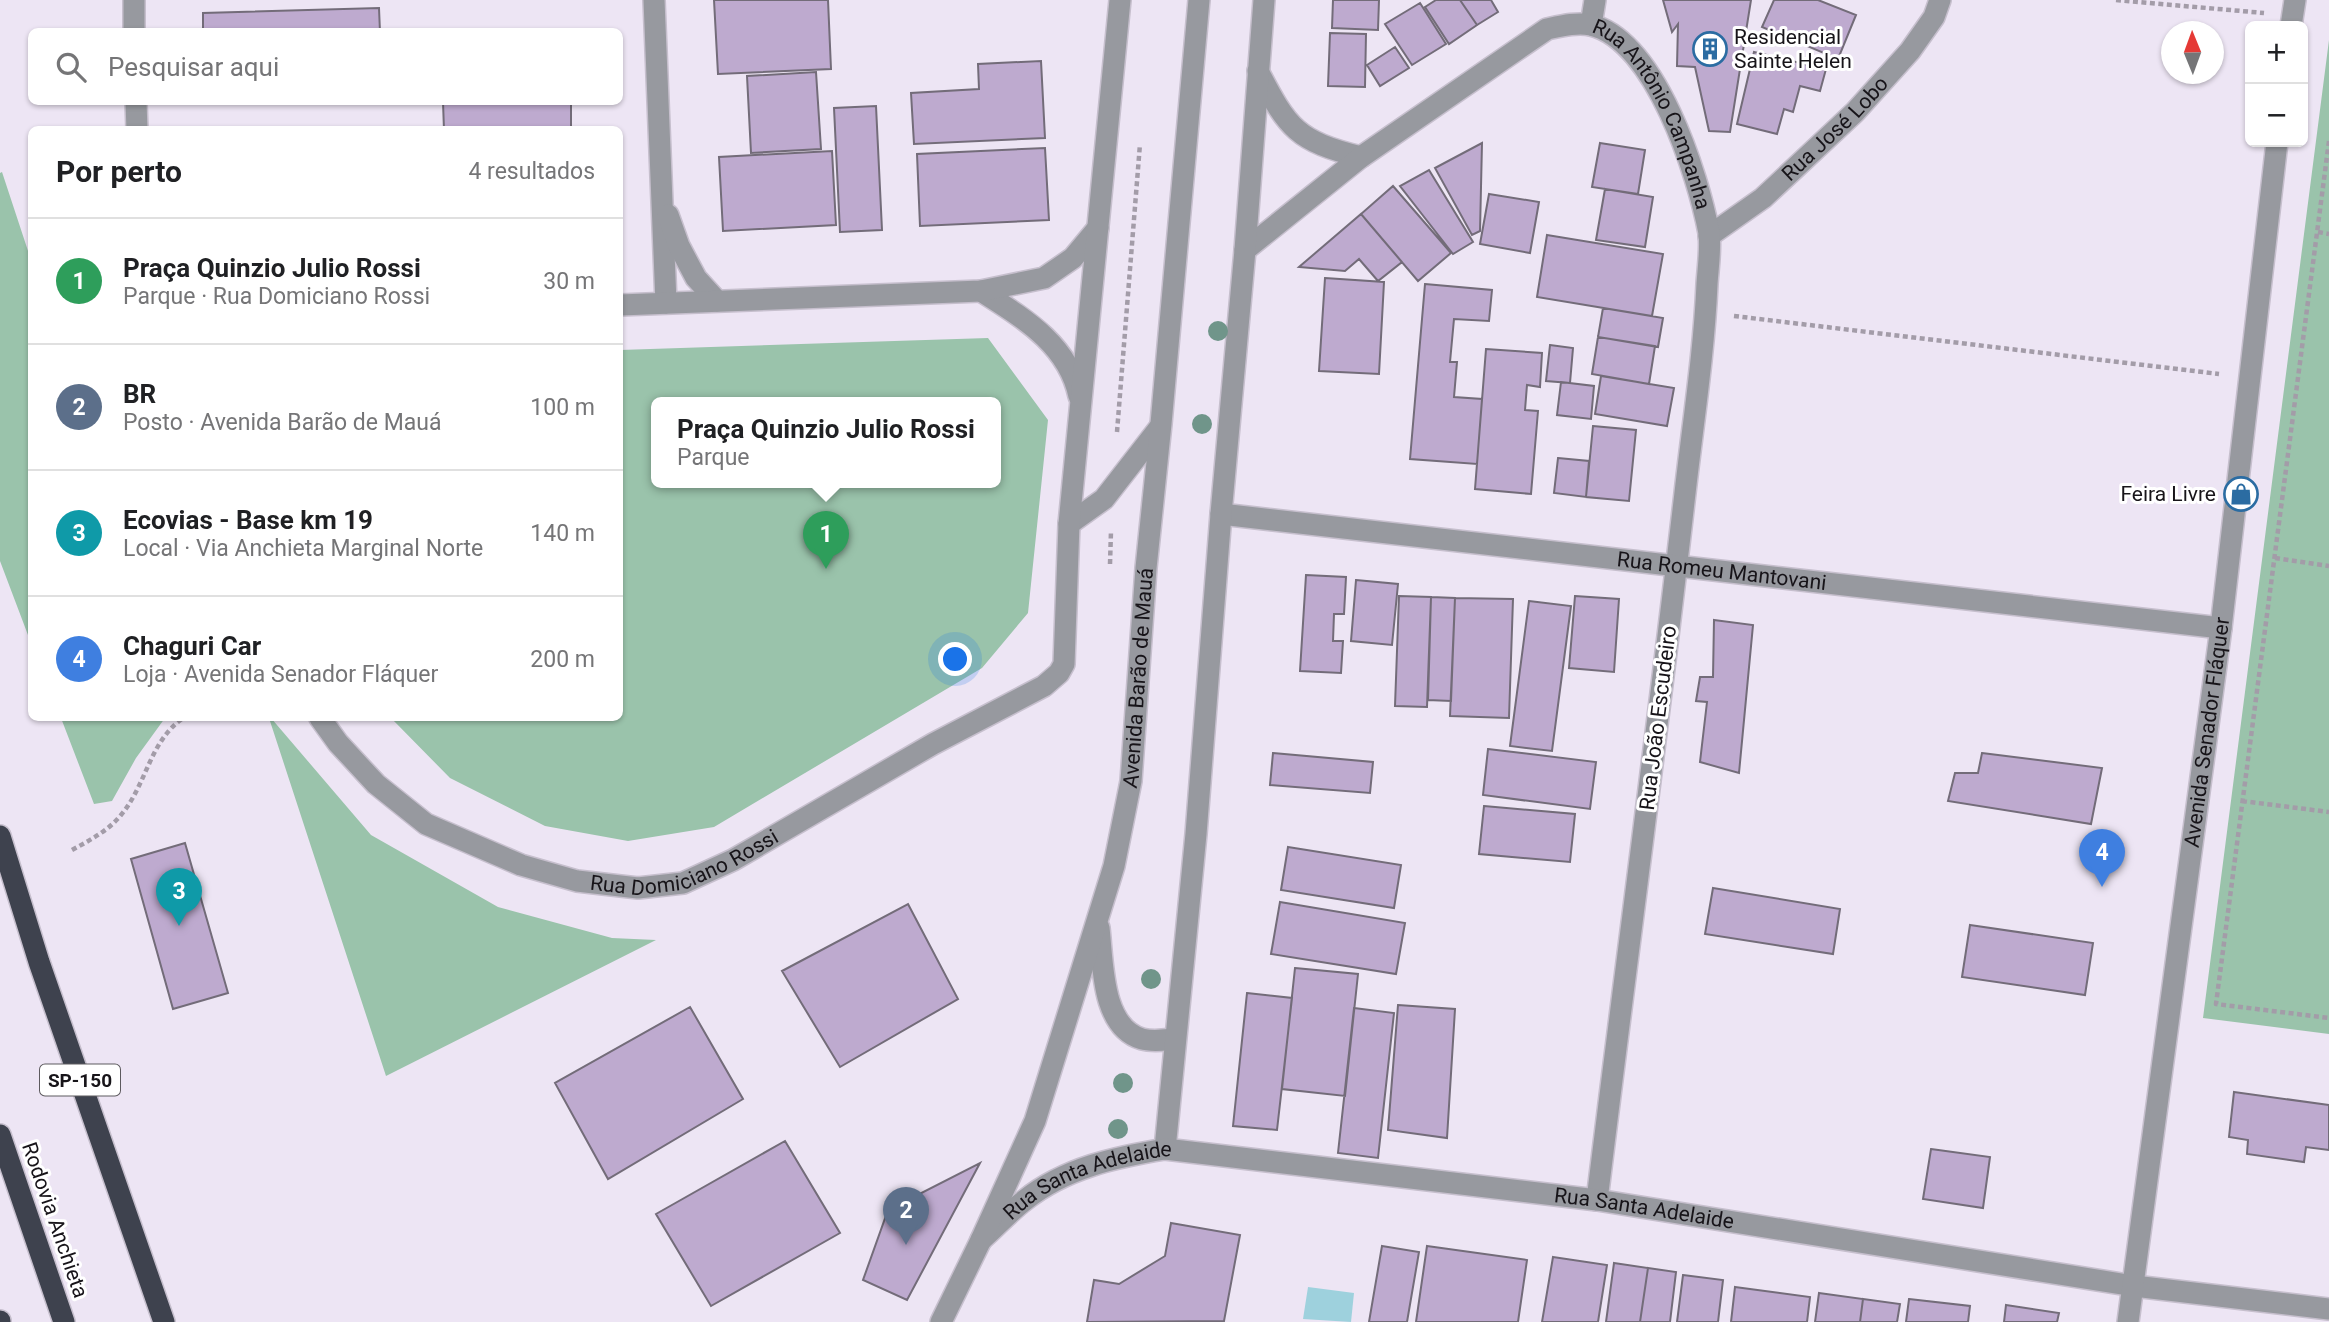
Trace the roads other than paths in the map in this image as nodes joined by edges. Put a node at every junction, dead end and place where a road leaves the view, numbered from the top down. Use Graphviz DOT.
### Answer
graph roads {
  1 [pos="134,0"];
  2 [pos="654,0"];
  3 [pos="1120,0"];
  4 [pos="1199,0"];
  5 [pos="1264,0"];
  6 [pos="1595,0"];
  7 [pos="1940,0"];
  8 [pos="1591,25"];
  9 [pos="134,28"];
  10 [pos="1257,69"];
  11 [pos="136,105"];
  12 [pos="137,126"];
  13 [pos="2276,147"];
  14 [pos="1361,157"];
  15 [pos="662,197"];
  16 [pos="1098,228"];
  17 [pos="1709,236"];
  18 [pos="1245,250"];
  19 [pos="981,291"];
  20 [pos="717,301"];
  21 [pos="666,303"];
  22 [pos="623,305"];
  23 [pos="1081,404"];
  24 [pos="1161,424"];
  25 [pos="1221,513"];
  26 [pos="1069,524"];
  27 [pos="1677,566"];
  28 [pos="2221,628"];
  29 [pos="322,721"];
  30 [pos="0,836"];
  31 [pos="1098,921"];
  32 [pos="1175,1039"];
  33 [pos="0,1135"];
  34 [pos="1165,1149"];
  35 [pos="1597,1200"];
  36 [pos="981,1240"];
  37 [pos="2134,1286"];
  38 [pos="2329,1309"];
  39 [pos="64,1322"];
  40 [pos="164,1322"];
  41 [pos="941,1322"];
  42 [pos="2128,1322"];
  1 -- 9 [label="street"];
  2 -- 15 [label="street"];
  3 -- 16 [label="street"];
  4 -- 24 [label="street, Avenida Barão de Mauá"];
  5 -- 10 [label="street"];
  6 -- 8 [label="street, Rua Antônio Campanha"];
  7 -- 17 [label="street, Rua José Lobo"];
  8 -- 14 [label="street"];
  8 -- 17 [label="street, Rua Antônio Campanha"];
  10 -- 14 [label="street"];
  10 -- 18 [label="street"];
  11 -- 12 [label="street"];
  13 -- 28 [label="street, Avenida Senador Fláquer"];
  14 -- 18 [label="street"];
  15 -- 20 [label="street"];
  15 -- 21 [label="street"];
  16 -- 19 [label="street"];
  16 -- 23 [label="street"];
  17 -- 27 [label="street, Rua João Escudeiro"];
  18 -- 25 [label="street"];
  19 -- 20 [label="street"];
  19 -- 23 [label="street"];
  20 -- 21 [label="street"];
  21 -- 22 [label="street"];
  23 -- 26 [label="street"];
  24 -- 26 [label="street"];
  24 -- 31 [label="street, Avenida Barão de Mauá"];
  25 -- 27 [label="street, Rua Romeu Mantovani"];
  25 -- 32 [label="street"];
  26 -- 29 [label="street, Rua Domiciano Rossi"];
  27 -- 28 [label="street, Rua Romeu Mantovani"];
  27 -- 35 [label="street, Rua João Escudeiro"];
  28 -- 37 [label="street, Avenida Senador Fláquer"];
  30 -- 40 [label="highway, SP-150"];
  31 -- 32 [label="street"];
  31 -- 36 [label="street, Avenida Barão de Mauá"];
  32 -- 34 [label="street"];
  33 -- 39 [label="highway, Rodovia Anchieta"];
  34 -- 35 [label="street, Rua Santa Adelaide"];
  34 -- 36 [label="street, Rua Santa Adelaide"];
  35 -- 37 [label="street, Rua Santa Adelaide"];
  36 -- 41 [label="street, Avenida Barão de Mauá"];
  37 -- 38 [label="street, Rua Santa Adelaide"];
  37 -- 42 [label="street, Avenida Senador Fláquer"];
}
